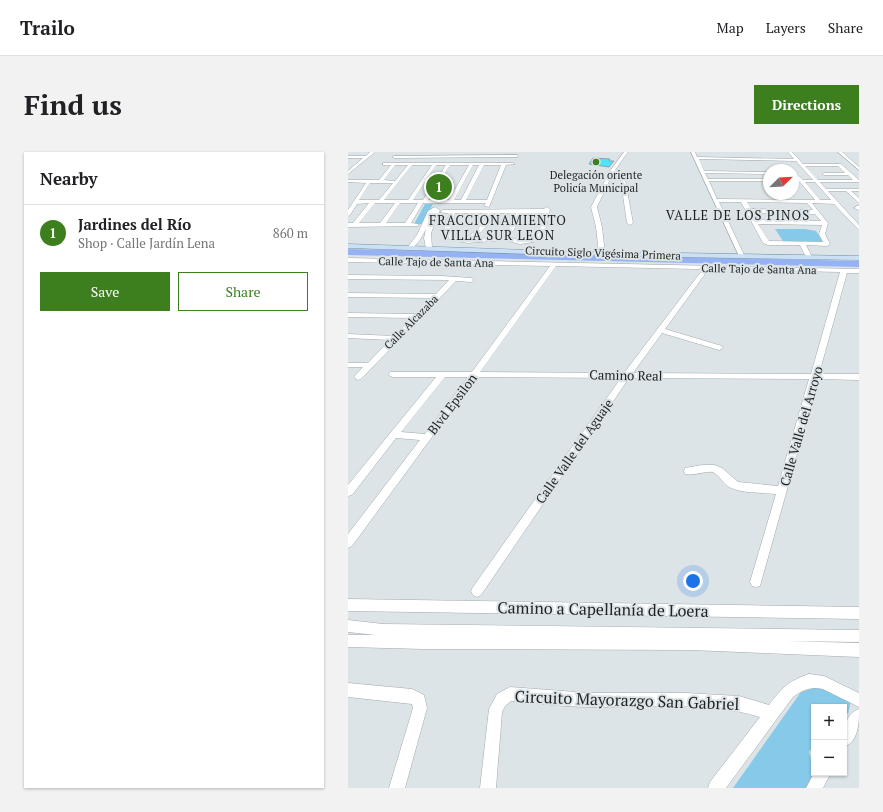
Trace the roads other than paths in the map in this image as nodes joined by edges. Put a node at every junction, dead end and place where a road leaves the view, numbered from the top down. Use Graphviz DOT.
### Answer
graph roads {
  1 [pos="373,152"];
  2 [pos="406,152"];
  3 [pos="626,152"];
  4 [pos="693,152"];
  5 [pos="790,152"];
  6 [pos="840,152"];
  7 [pos="778,153"];
  8 [pos="366,154"];
  9 [pos="457,154"];
  10 [pos="509,154"];
  11 [pos="402,156"];
  12 [pos="517,156"];
  13 [pos="348,157"];
  14 [pos="359,157"];
  15 [pos="394,157"];
  16 [pos="697,158"];
  17 [pos="784,159"];
  18 [pos="797,160"];
  19 [pos="385,164"];
  20 [pos="394,164"];
  21 [pos="411,164"];
  22 [pos="435,164"];
  23 [pos="449,164"];
  24 [pos="472,164"];
  25 [pos="482,164"];
  26 [pos="504,164"];
  27 [pos="513,164"];
  28 [pos="787,164"];
  29 [pos="699,165"];
  30 [pos="707,165"];
  31 [pos="802,165"];
  32 [pos="824,165"];
  33 [pos="348,167"];
  34 [pos="859,169"];
  35 [pos="612,171"];
  36 [pos="702,172"];
  37 [pos="348,173"];
  38 [pos="763,173"];
  39 [pos="824,174"];
  40 [pos="833,174"];
  41 [pos="849,174"];
  42 [pos="799,178"];
  43 [pos="705,180"];
  44 [pos="763,180"];
  45 [pos="463,181"];
  46 [pos="474,181"];
  47 [pos="802,181"];
  48 [pos="817,181"];
  49 [pos="858,181"];
  50 [pos="348,182"];
  51 [pos="370,182"];
  52 [pos="380,182"];
  53 [pos="397,182"];
  54 [pos="423,182"];
  55 [pos="439,182"];
  56 [pos="824,190"];
  57 [pos="847,190"];
  58 [pos="859,190"];
  59 [pos="715,200"];
  60 [pos="743,200"];
  61 [pos="399,201"];
  62 [pos="410,201"];
  63 [pos="423,201"];
  64 [pos="451,201"];
  65 [pos="463,201"];
  66 [pos="859,201"];
  67 [pos="356,202"];
  68 [pos="374,202"];
  69 [pos="381,202"];
  70 [pos="809,202"];
  71 [pos="819,202"];
  72 [pos="834,202"];
  73 [pos="749,211"];
  74 [pos="444,212"];
  75 [pos="454,212"];
  76 [pos="490,212"];
  77 [pos="519,212"];
  78 [pos="816,212"];
  79 [pos="348,214"];
  80 [pos="859,218"];
  81 [pos="850,219"];
  82 [pos="755,222"];
  83 [pos="448,223"];
  84 [pos="630,223"];
  85 [pos="825,223"];
  86 [pos="430,224"];
  87 [pos="348,225"];
  88 [pos="355,225"];
  89 [pos="382,225"];
  90 [pos="407,225"];
  91 [pos="416,225"];
  92 [pos="859,228"];
  93 [pos="427,237"];
  94 [pos="420,238"];
  95 [pos="504,238"];
  96 [pos="468,241"];
  97 [pos="802,244"];
  98 [pos="348,246"];
  99 [pos="410,248"];
  100 [pos="429,248"];
  101 [pos="602,254"];
  102 [pos="742,256"];
  103 [pos="809,257"];
  104 [pos="859,258"];
  105 [pos="348,260"];
  106 [pos="555,264"];
  107 [pos="844,271"];
  108 [pos="859,271"];
  109 [pos="702,274"];
  110 [pos="348,277"];
  111 [pos="453,280"];
  112 [pos="471,280"];
  113 [pos="348,295"];
  114 [pos="437,296"];
  115 [pos="348,315"];
  116 [pos="417,316"];
  117 [pos="660,330"];
  118 [pos="348,336"];
  119 [pos="396,338"];
  120 [pos="719,348"];
  121 [pos="348,365"];
  122 [pos="369,365"];
  123 [pos="475,373"];
  124 [pos="393,374"];
  125 [pos="443,374"];
  126 [pos="627,375"];
  127 [pos="358,377"];
  128 [pos="815,377"];
  129 [pos="859,377"];
  130 [pos="394,435"];
  131 [pos="427,437"];
  132 [pos="689,471"];
  133 [pos="782,491"];
  134 [pos="348,492"];
  135 [pos="348,543"];
  136 [pos="756,582"];
  137 [pos="477,591"];
  138 [pos="348,605"];
  139 [pos="859,613"];
  140 [pos="348,626"];
  141 [pos="859,636"];
  142 [pos="348,641"];
  143 [pos="859,650"];
  144 [pos="348,690"];
  145 [pos="859,700"];
  146 [pos="772,713"];
  147 [pos="859,716"];
  148 [pos="847,735"];
  149 [pos="821,776"];
  150 [pos="397,788"];
  151 [pos="488,788"];
  152 [pos="716,788"];
  153 [pos="814,788"];
  1 -- 8 [label="street"];
  2 -- 11 [label="street"];
  3 -- 35 [label="street"];
  4 -- 16 [label="street"];
  5 -- 18 [label="street"];
  6 -- 34 [label="street"];
  7 -- 17 [label="street"];
  8 -- 14 [label="street"];
  8 -- 37 [label="street"];
  9 -- 10 [label="street"];
  9 -- 11 [label="street"];
  10 -- 12 [label="street"];
  11 -- 15 [label="street"];
  13 -- 14 [label="street"];
  14 -- 33 [label="street"];
  16 -- 17 [label="street"];
  16 -- 29 [label="street"];
  17 -- 18 [label="street"];
  17 -- 28 [label="street"];
  18 -- 31 [label="street"];
  19 -- 20 [label="street"];
  20 -- 21 [label="street"];
  20 -- 52 [label="street"];
  21 -- 22 [label="street"];
  21 -- 53 [label="street"];
  22 -- 23 [label="street"];
  22 -- 54 [label="street"];
  23 -- 24 [label="street"];
  23 -- 55 [label="street"];
  24 -- 25 [label="street"];
  24 -- 45 [label="street"];
  25 -- 26 [label="street"];
  25 -- 46 [label="street"];
  26 -- 27 [label="street"];
  26 -- 65 [label="street"];
  29 -- 30 [label="street"];
  29 -- 36 [label="street"];
  31 -- 32 [label="street"];
  31 -- 48 [label="street"];
  32 -- 40 [label="street"];
  32 -- 41 [label="street"];
  35 -- 84 [label="street"];
  35 -- 101 [label="street"];
  36 -- 38 [label="street"];
  36 -- 43 [label="street"];
  39 -- 40 [label="street"];
  40 -- 41 [label="street"];
  41 -- 49 [label="street"];
  42 -- 47 [label="street"];
  43 -- 44 [label="street"];
  43 -- 59 [label="street"];
  45 -- 46 [label="street"];
  45 -- 64 [label="street"];
  46 -- 65 [label="street"];
  47 -- 48 [label="street"];
  47 -- 71 [label="street"];
  48 -- 49 [label="street"];
  48 -- 56 [label="street"];
  50 -- 51 [label="street"];
  51 -- 52 [label="street"];
  51 -- 67 [label="street"];
  52 -- 53 [label="street"];
  53 -- 69 [label="street"];
  54 -- 55 [label="street"];
  54 -- 62 [label="street"];
  55 -- 63 [label="street"];
  56 -- 57 [label="street"];
  56 -- 72 [label="street"];
  57 -- 58 [label="street"];
  57 -- 66 [label="street"];
  59 -- 60 [label="street"];
  59 -- 102 [label="street"];
  60 -- 70 [label="street"];
  60 -- 73 [label="street"];
  61 -- 62 [label="street"];
  61 -- 69 [label="street"];
  61 -- 89 [label="street"];
  62 -- 63 [label="street"];
  63 -- 64 [label="street"];
  63 -- 90 [label="street"];
  64 -- 65 [label="street"];
  67 -- 68 [label="street"];
  67 -- 79 [label="street"];
  68 -- 69 [label="street"];
  68 -- 88 [label="street"];
  70 -- 71 [label="street"];
  70 -- 78 [label="street"];
  71 -- 72 [label="street"];
  72 -- 81 [label="street"];
  73 -- 78 [label="street"];
  73 -- 82 [label="street"];
  74 -- 75 [label="street"];
  75 -- 76 [label="street"];
  75 -- 83 [label="street"];
  76 -- 77 [label="street"];
  76 -- 96 [label="street"];
  77 -- 95 [label="street"];
  77 -- 95 [label="street"];
  78 -- 85 [label="street"];
  80 -- 81 [label="street"];
  81 -- 92 [label="street"];
  82 -- 85 [label="street"];
  82 -- 97 [label="street"];
  83 -- 86 [label="street"];
  83 -- 96 [label="street"];
  85 -- 97 [label="street"];
  86 -- 93 [label="street"];
  86 -- 94 [label="street"];
  87 -- 88 [label="street"];
  88 -- 89 [label="street"];
  89 -- 90 [label="street"];
  90 -- 91 [label="street"];
  93 -- 94 [label="street"];
  93 -- 100 [label="street"];
  94 -- 99 [label="street"];
  95 -- 96 [label="street"];
  97 -- 103 [label="street"];
  98 -- 99 [label="main road, Circuito Siglo Vigésima Primera"];
  99 -- 100 [label="main road, Circuito Siglo Vigésima Primera"];
  100 -- 101 [label="main road, Circuito Siglo Vigésima Primera"];
  101 -- 102 [label="main road, Circuito Siglo Vigésima Primera"];
  102 -- 103 [label="main road, Circuito Siglo Vigésima Primera"];
  103 -- 104 [label="main road, Circuito Siglo Vigésima Primera"];
  105 -- 106 [label="street, Calle Tajo de Santa Ana"];
  106 -- 107 [label="street, Calle Tajo de Santa Ana"];
  106 -- 123 [label="street, Blvd Epsilon"];
  107 -- 108 [label="street, Calle Tajo de Santa Ana"];
  107 -- 128 [label="street, Calle Valle del Arroyo"];
  109 -- 117 [label="street, Calle Valle del Aguaje"];
  110 -- 111 [label="street, Calle Alcazaba"];
  111 -- 112 [label="street, Calle Alcazaba"];
  111 -- 114 [label="street, Calle Alcazaba"];
  113 -- 114 [label="street"];
  114 -- 116 [label="street, Calle Alcazaba"];
  115 -- 116 [label="street"];
  116 -- 119 [label="street, Calle Alcazaba"];
  117 -- 120 [label="street"];
  117 -- 126 [label="street, Calle Valle del Aguaje"];
  118 -- 119 [label="street"];
  119 -- 122 [label="street, Calle Alcazaba"];
  121 -- 122 [label="street"];
  122 -- 127 [label="street, Calle Alcazaba"];
  123 -- 125 [label="street, Camino Real"];
  123 -- 126 [label="street, Camino Real"];
  123 -- 131 [label="street, Blvd Epsilon"];
  124 -- 125 [label="street, Camino Real"];
  125 -- 130 [label="street, Blvd Epsilon"];
  126 -- 128 [label="street, Camino Real"];
  126 -- 137 [label="street, Calle Valle del Aguaje"];
  128 -- 129 [label="street, Camino Real"];
  128 -- 133 [label="street, Calle Valle del Arroyo"];
  130 -- 131 [label="street"];
  130 -- 134 [label="street, Blvd Epsilon"];
  131 -- 135 [label="street, Blvd Epsilon"];
  132 -- 133 [label="street"];
  133 -- 136 [label="street, Calle Valle del Arroyo"];
  138 -- 139 [label="street, Camino a Capellanía de Loera"];
  140 -- 141 [label="street"];
  142 -- 143 [label="street"];
  144 -- 150 [label="street"];
  145 -- 146 [label="street"];
  146 -- 151 [label="street, Circuito Mayorazgo San Gabriel"];
  146 -- 152 [label="street"];
  147 -- 148 [label="street"];
  149 -- 153 [label="street"];
}
